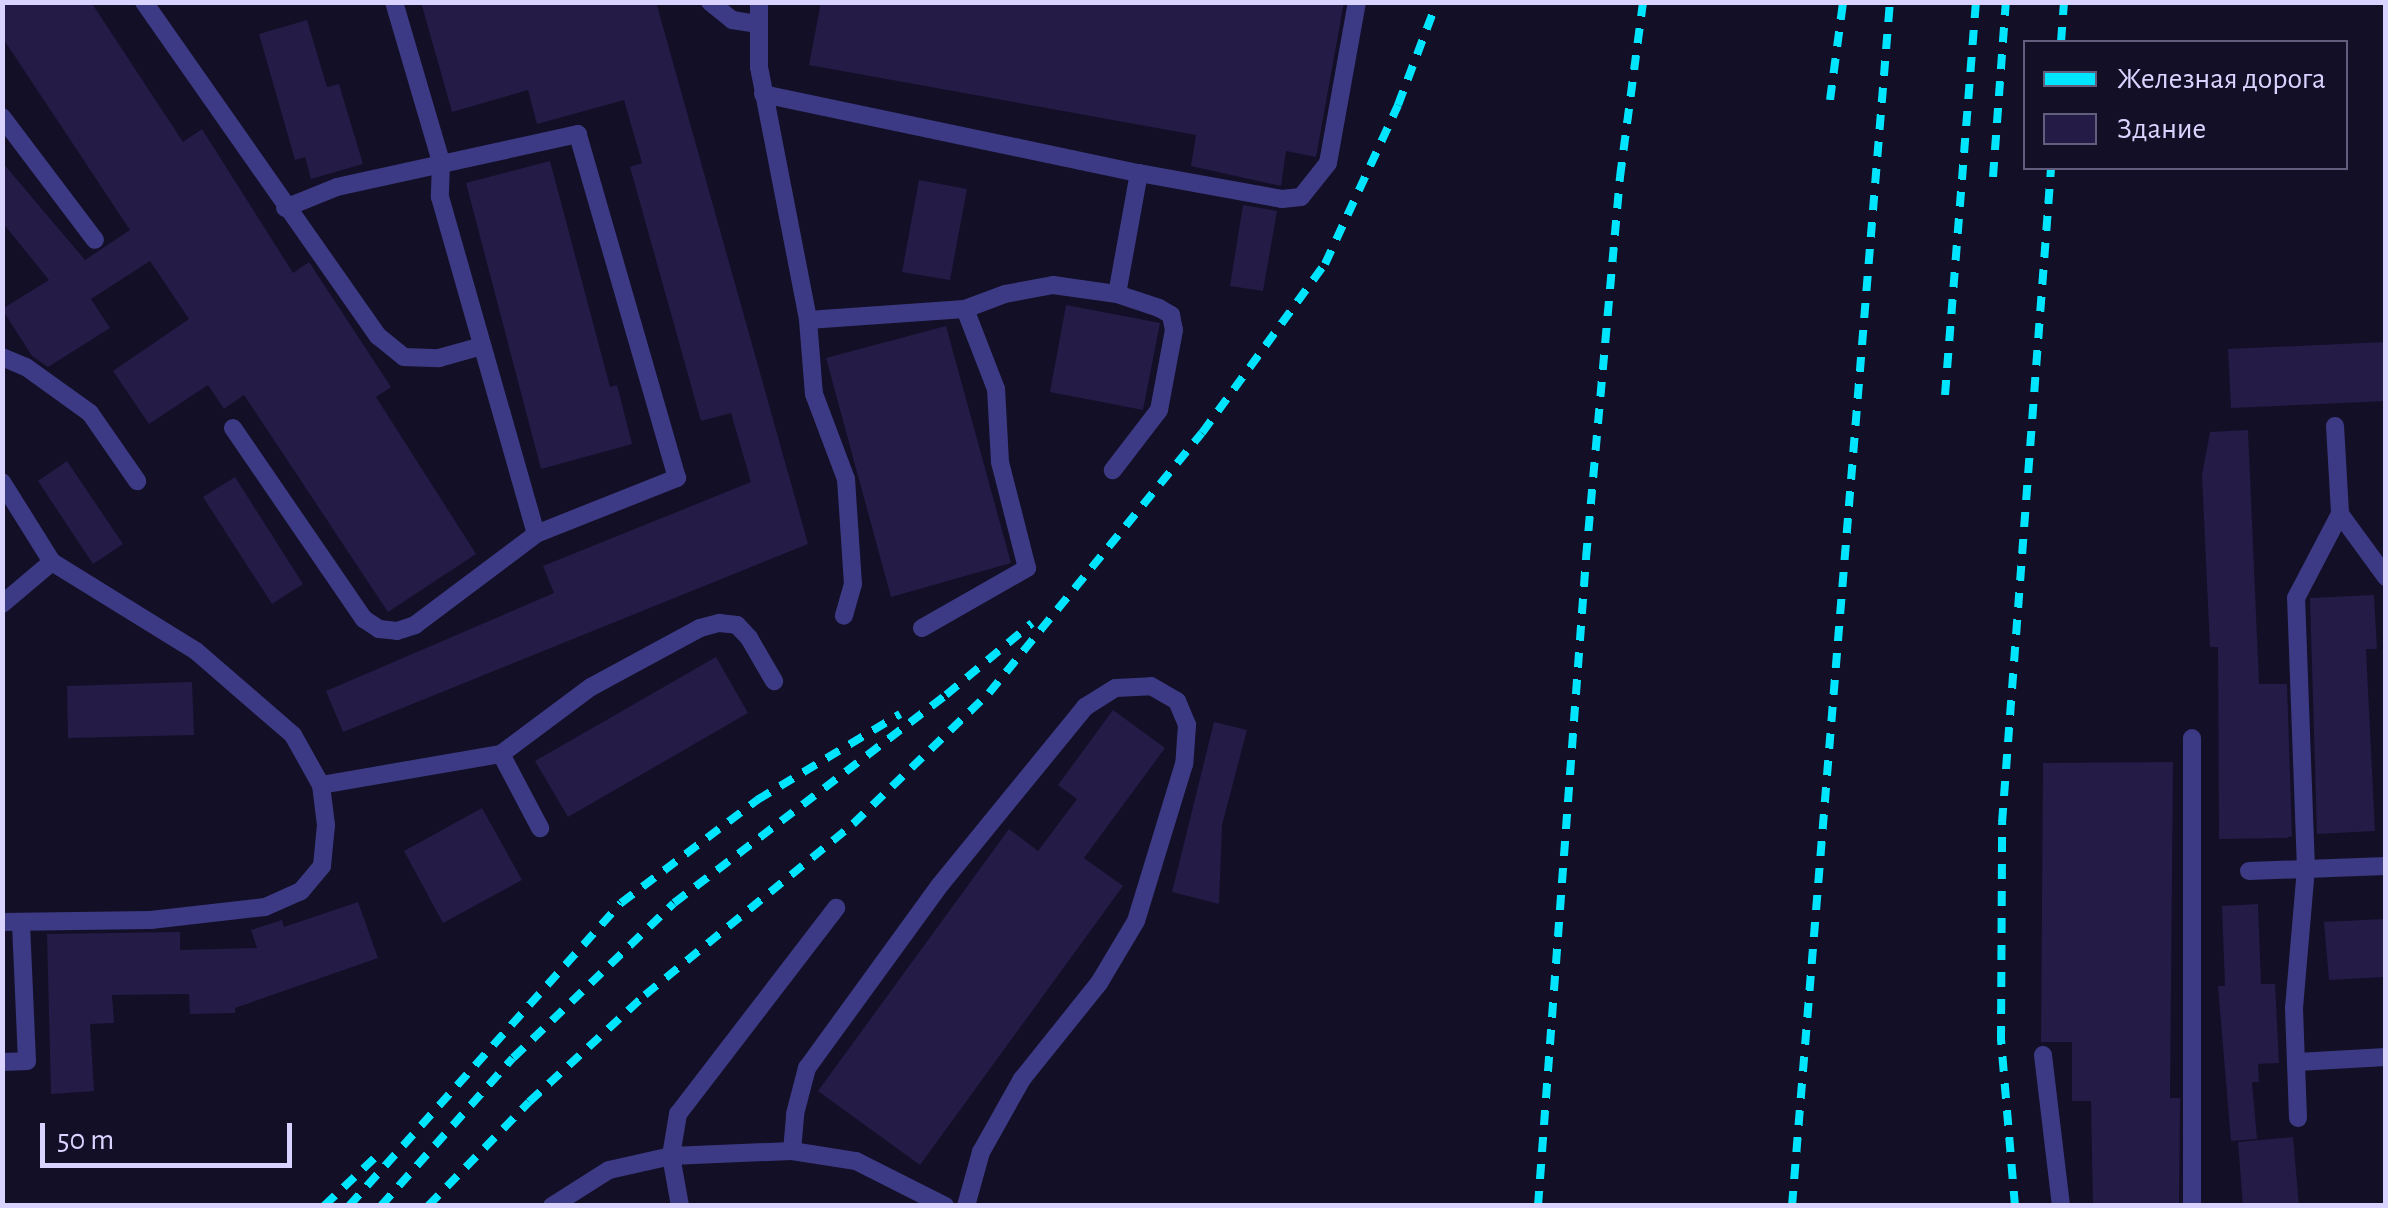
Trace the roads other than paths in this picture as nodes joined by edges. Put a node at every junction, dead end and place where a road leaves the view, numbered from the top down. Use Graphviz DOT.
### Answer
graph roads {
  1 [pos="144,2"];
  2 [pos="394,2"];
  3 [pos="710,2"];
  4 [pos="760,2"];
  5 [pos="1357,2"];
  6 [pos="757,24"];
  7 [pos="763,94"];
  8 [pos="2,117"];
  9 [pos="440,162"];
  10 [pos="1140,173"];
  11 [pos="284,208"];
  12 [pos="95,240"];
  13 [pos="1118,294"];
  14 [pos="965,309"];
  15 [pos="808,320"];
  16 [pos="482,346"];
  17 [pos="2,357"];
  18 [pos="2335,426"];
  19 [pos="234,428"];
  20 [pos="1113,470"];
  21 [pos="137,481"];
  22 [pos="2,482"];
  23 [pos="2340,514"];
  24 [pos="536,534"];
  25 [pos="52,562"];
  26 [pos="2386,577"];
  27 [pos="2,604"];
  28 [pos="844,616"];
  29 [pos="922,628"];
  30 [pos="774,681"];
  31 [pos="2192,738"];
  32 [pos="501,754"];
  33 [pos="321,785"];
  34 [pos="540,828"];
  35 [pos="2386,866"];
  36 [pos="2306,869"];
  37 [pos="2249,871"];
  38 [pos="836,908"];
  39 [pos="12,923"];
  40 [pos="2042,1056"];
  41 [pos="2386,1057"];
  42 [pos="2,1062"];
  43 [pos="2296,1062"];
  44 [pos="2298,1118"];
  45 [pos="792,1151"];
  46 [pos="671,1156"];
  47 [pos="552,1206"];
  48 [pos="680,1206"];
  49 [pos="946,1206"];
  50 [pos="966,1206"];
  51 [pos="2061,1206"];
  52 [pos="2192,1206"];
  1 -- 11 [label="lane"];
  2 -- 9 [label="lane"];
  3 -- 6 [label="lane"];
  4 -- 6 [label="lane"];
  5 -- 10 [label="lane"];
  6 -- 7 [label="lane"];
  7 -- 10 [label="lane"];
  7 -- 15 [label="lane"];
  8 -- 12 [label="lane"];
  9 -- 11 [label="lane"];
  9 -- 16 [label="lane"];
  9 -- 24 [label="lane"];
  10 -- 13 [label="lane"];
  11 -- 16 [label="lane"];
  13 -- 14 [label="lane"];
  13 -- 20 [label="lane"];
  14 -- 15 [label="lane"];
  14 -- 29 [label="lane"];
  15 -- 28 [label="lane"];
  16 -- 24 [label="lane"];
  17 -- 21 [label="lane"];
  18 -- 23 [label="lane"];
  19 -- 24 [label="lane"];
  22 -- 25 [label="lane"];
  23 -- 26 [label="lane"];
  23 -- 36 [label="lane"];
  25 -- 27 [label="lane"];
  25 -- 33 [label="lane"];
  30 -- 32 [label="lane"];
  31 -- 52 [label="lane"];
  32 -- 33 [label="lane"];
  32 -- 34 [label="lane"];
  33 -- 39 [label="lane"];
  35 -- 36 [label="lane"];
  36 -- 37 [label="lane"];
  36 -- 43 [label="lane"];
  38 -- 46 [label="lane"];
  39 -- 42 [label="lane"];
  40 -- 51 [label="lane"];
  41 -- 43 [label="lane"];
  43 -- 44 [label="lane"];
  45 -- 46 [label="lane"];
  45 -- 49 [label="lane"];
  45 -- 50 [label="lane"];
  46 -- 47 [label="lane"];
  46 -- 48 [label="lane"];
}
